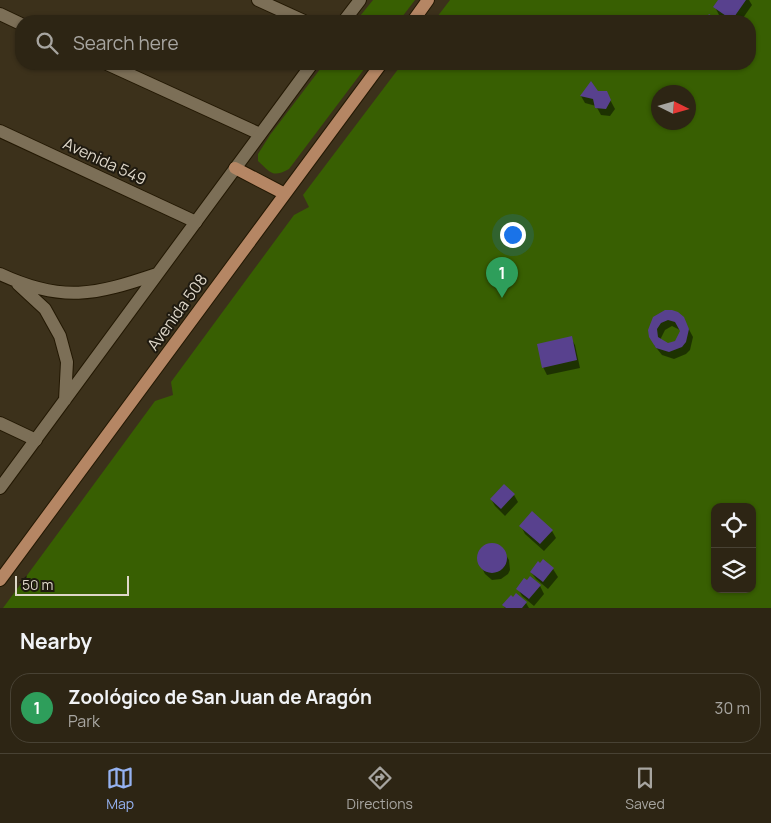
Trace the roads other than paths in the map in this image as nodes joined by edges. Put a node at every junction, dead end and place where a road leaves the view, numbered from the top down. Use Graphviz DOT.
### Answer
graph roads {
  1 [pos="258,0"];
  2 [pos="360,0"];
  3 [pos="428,0"];
  4 [pos="0,14"];
  5 [pos="291,15"];
  6 [pos="349,15"];
  7 [pos="417,15"];
  8 [pos="15,21"];
  9 [pos="120,70"];
  10 [pos="308,70"];
  11 [pos="377,70"];
  12 [pos="0,131"];
  13 [pos="260,134"];
  14 [pos="235,168"];
  15 [pos="285,194"];
  16 [pos="196,222"];
  17 [pos="0,274"];
  18 [pos="157,274"];
  19 [pos="14,281"];
  20 [pos="64,400"];
  21 [pos="0,423"];
  22 [pos="36,440"];
  23 [pos="0,488"];
  24 [pos="0,580"];
  1 -- 5 [label="street"];
  2 -- 6 [label="street"];
  3 -- 7 [label="main road"];
  4 -- 8 [label="street"];
  9 -- 13 [label="street"];
  10 -- 13 [label="street"];
  11 -- 15 [label="main road, Avenida 508"];
  12 -- 16 [label="street, Avenida 549"];
  13 -- 14 [label="street"];
  14 -- 15 [label="main road"];
  14 -- 16 [label="street"];
  15 -- 24 [label="main road, Avenida 508"];
  16 -- 18 [label="street"];
  17 -- 19 [label="street"];
  18 -- 19 [label="street"];
  18 -- 20 [label="street"];
  19 -- 20 [label="street"];
  20 -- 22 [label="street"];
  21 -- 22 [label="street"];
  22 -- 23 [label="street"];
}
